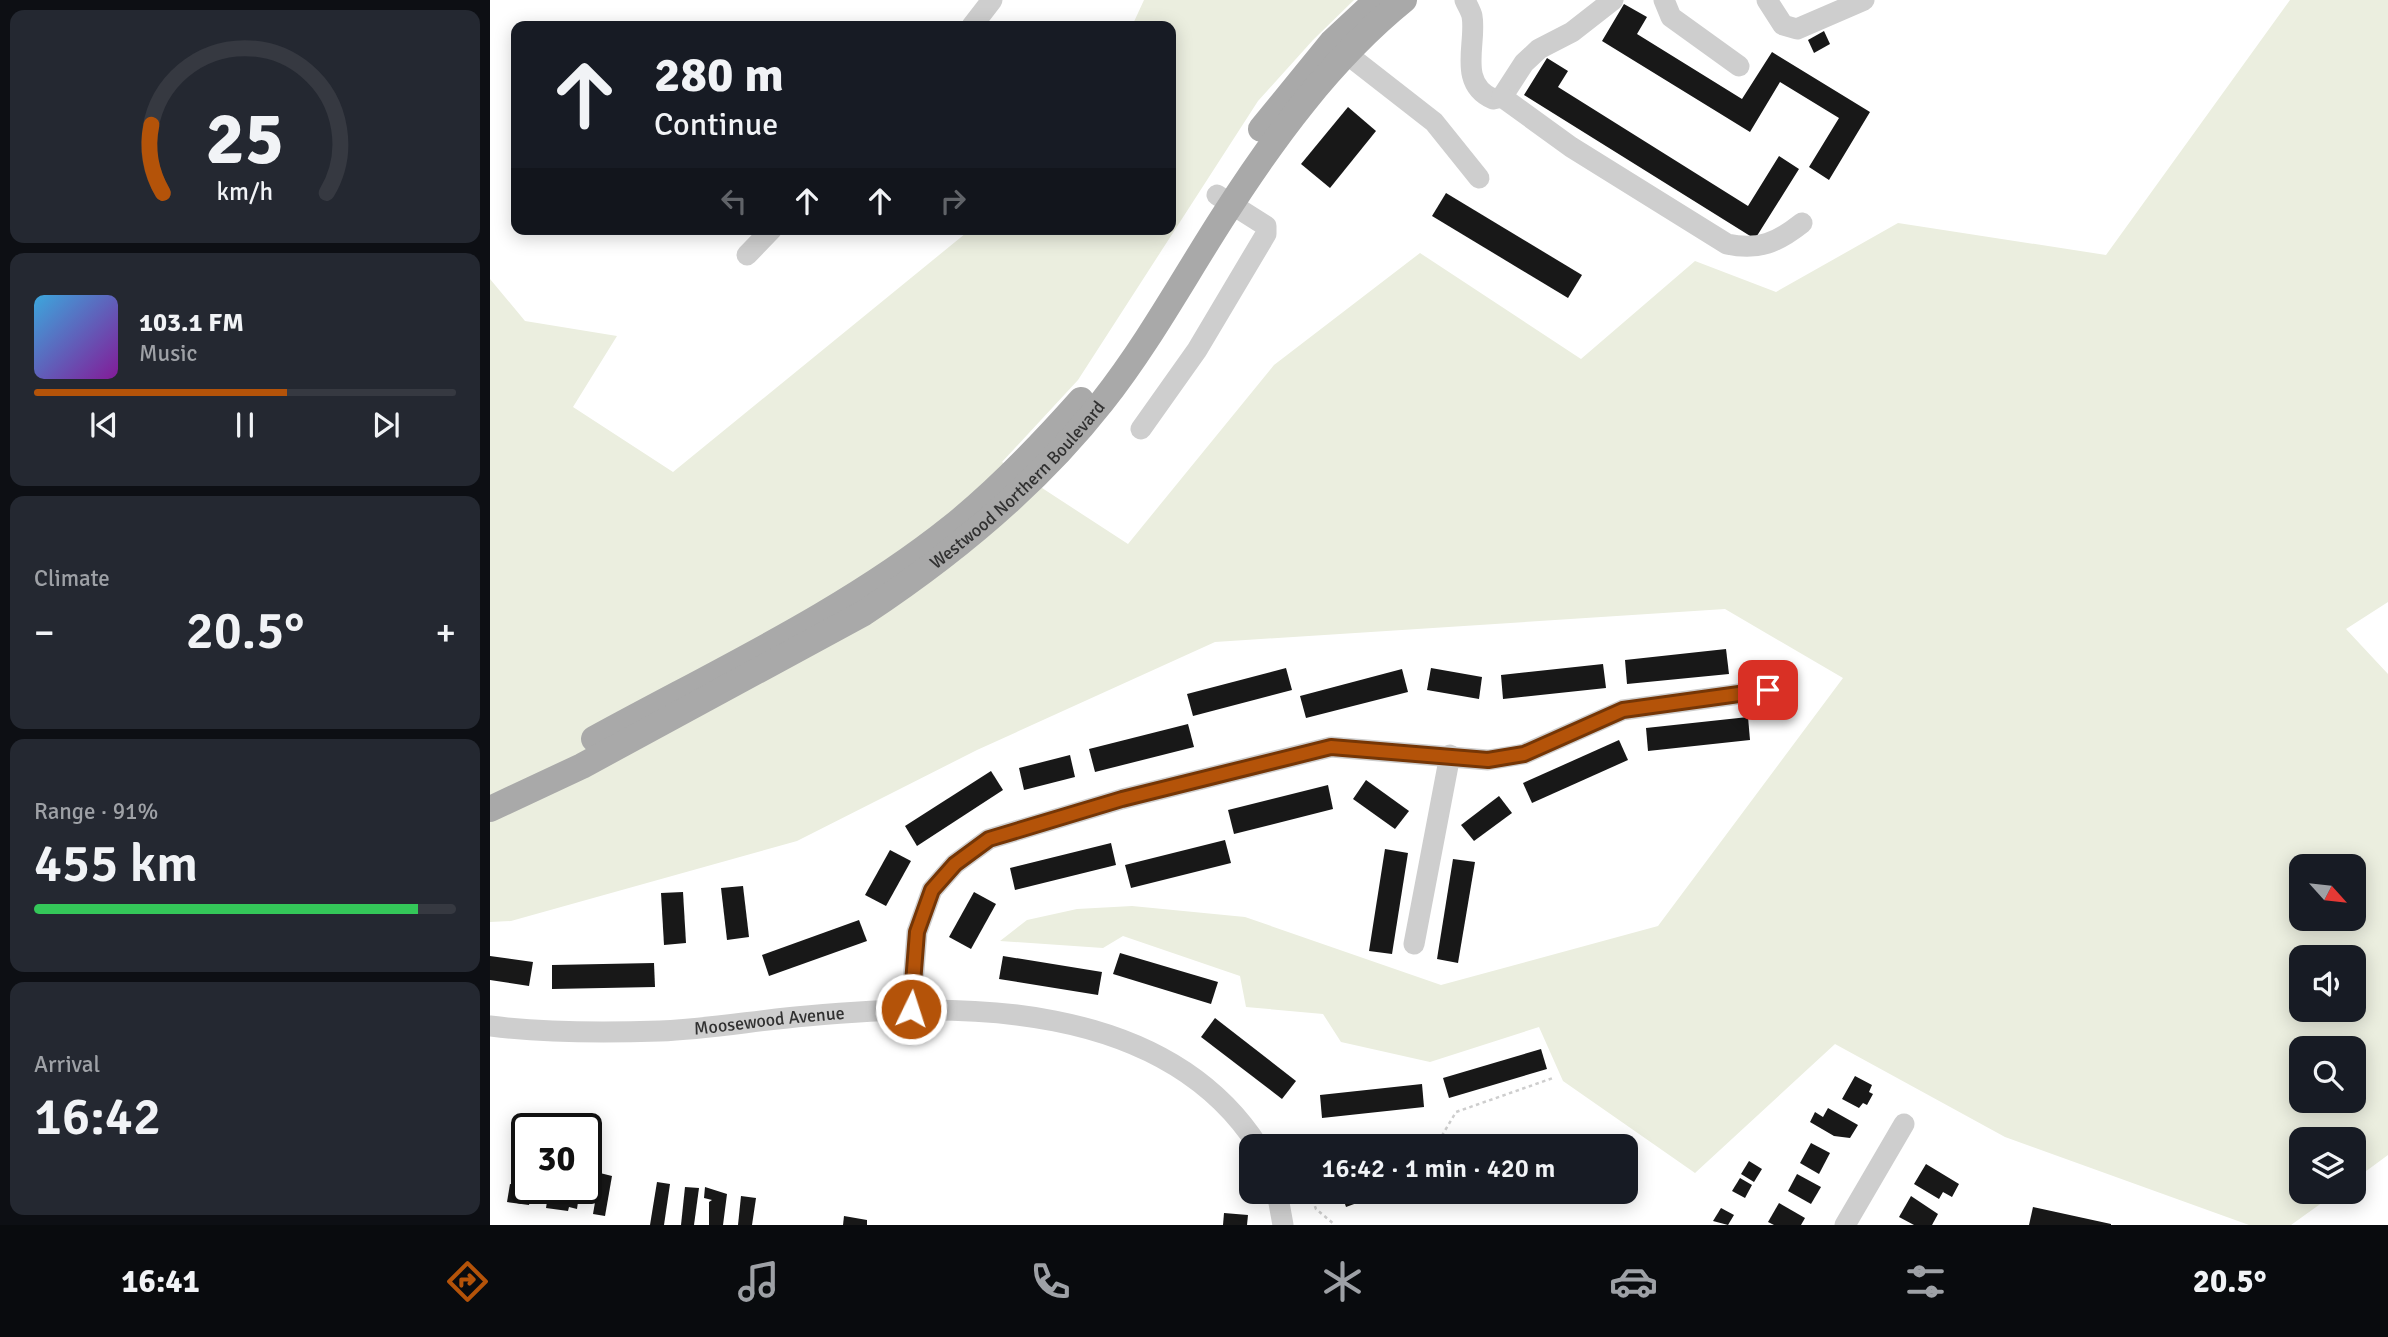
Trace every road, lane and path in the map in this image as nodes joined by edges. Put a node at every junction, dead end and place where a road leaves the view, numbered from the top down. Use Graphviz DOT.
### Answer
graph roads {
  1 [pos="992,0"];
  2 [pos="1377,0"];
  3 [pos="1404,0"];
  4 [pos="1465,0"];
  5 [pos="1613,0"];
  6 [pos="1664,0"];
  7 [pos="1767,0"];
  8 [pos="1864,0"];
  9 [pos="976,21"];
  10 [pos="1339,48"];
  11 [pos="1739,66"];
  12 [pos="1502,97"];
  13 [pos="1479,178"];
  14 [pos="1224,200"];
  15 [pos="1802,223"];
  16 [pos="766,235"];
  17 [pos="747,255"];
  18 [pos="1140,429"];
  19 [pos="1768,690"];
  20 [pos="1450,755"];
  21 [pos="490,791"];
  22 [pos="490,809"];
  23 [pos="1414,944"];
  24 [pos="911,1009"];
  25 [pos="490,1026"];
  26 [pos="1553,1079"];
  27 [pos="1904,1124"];
  28 [pos="1249,1134"];
  29 [pos="1443,1134"];
  30 [pos="1279,1204"];
  31 [pos="1314,1204"];
  32 [pos="1283,1225"];
  33 [pos="1335,1225"];
  34 [pos="1845,1225"];
  1 -- 9 [label="street"];
  2 -- 10 [label="main road, Westwood Northern Boulevard"];
  3 -- 10 [label="main road, Westwood Northern Boulevard"];
  4 -- 12 [label="street"];
  5 -- 12 [label="street"];
  6 -- 11 [label="street"];
  7 -- 8 [label="street"];
  10 -- 13 [label="street"];
  10 -- 14 [label="main road, Westwood Northern Boulevard"];
  12 -- 15 [label="street"];
  14 -- 18 [label="street"];
  14 -- 21 [label="main road, Westwood Northern Boulevard"];
  14 -- 22 [label="main road, Westwood Northern Boulevard"];
  16 -- 17 [label="street"];
  19 -- 20 [label="street"];
  20 -- 23 [label="street"];
  20 -- 24 [label="street"];
  24 -- 25 [label="street, Moosewood Avenue"];
  24 -- 28 [label="street, Moosewood Avenue"];
  26 -- 29 [label="path"];
  27 -- 34 [label="street"];
  30 -- 32 [label="street"];
  31 -- 33 [label="path"];
}
